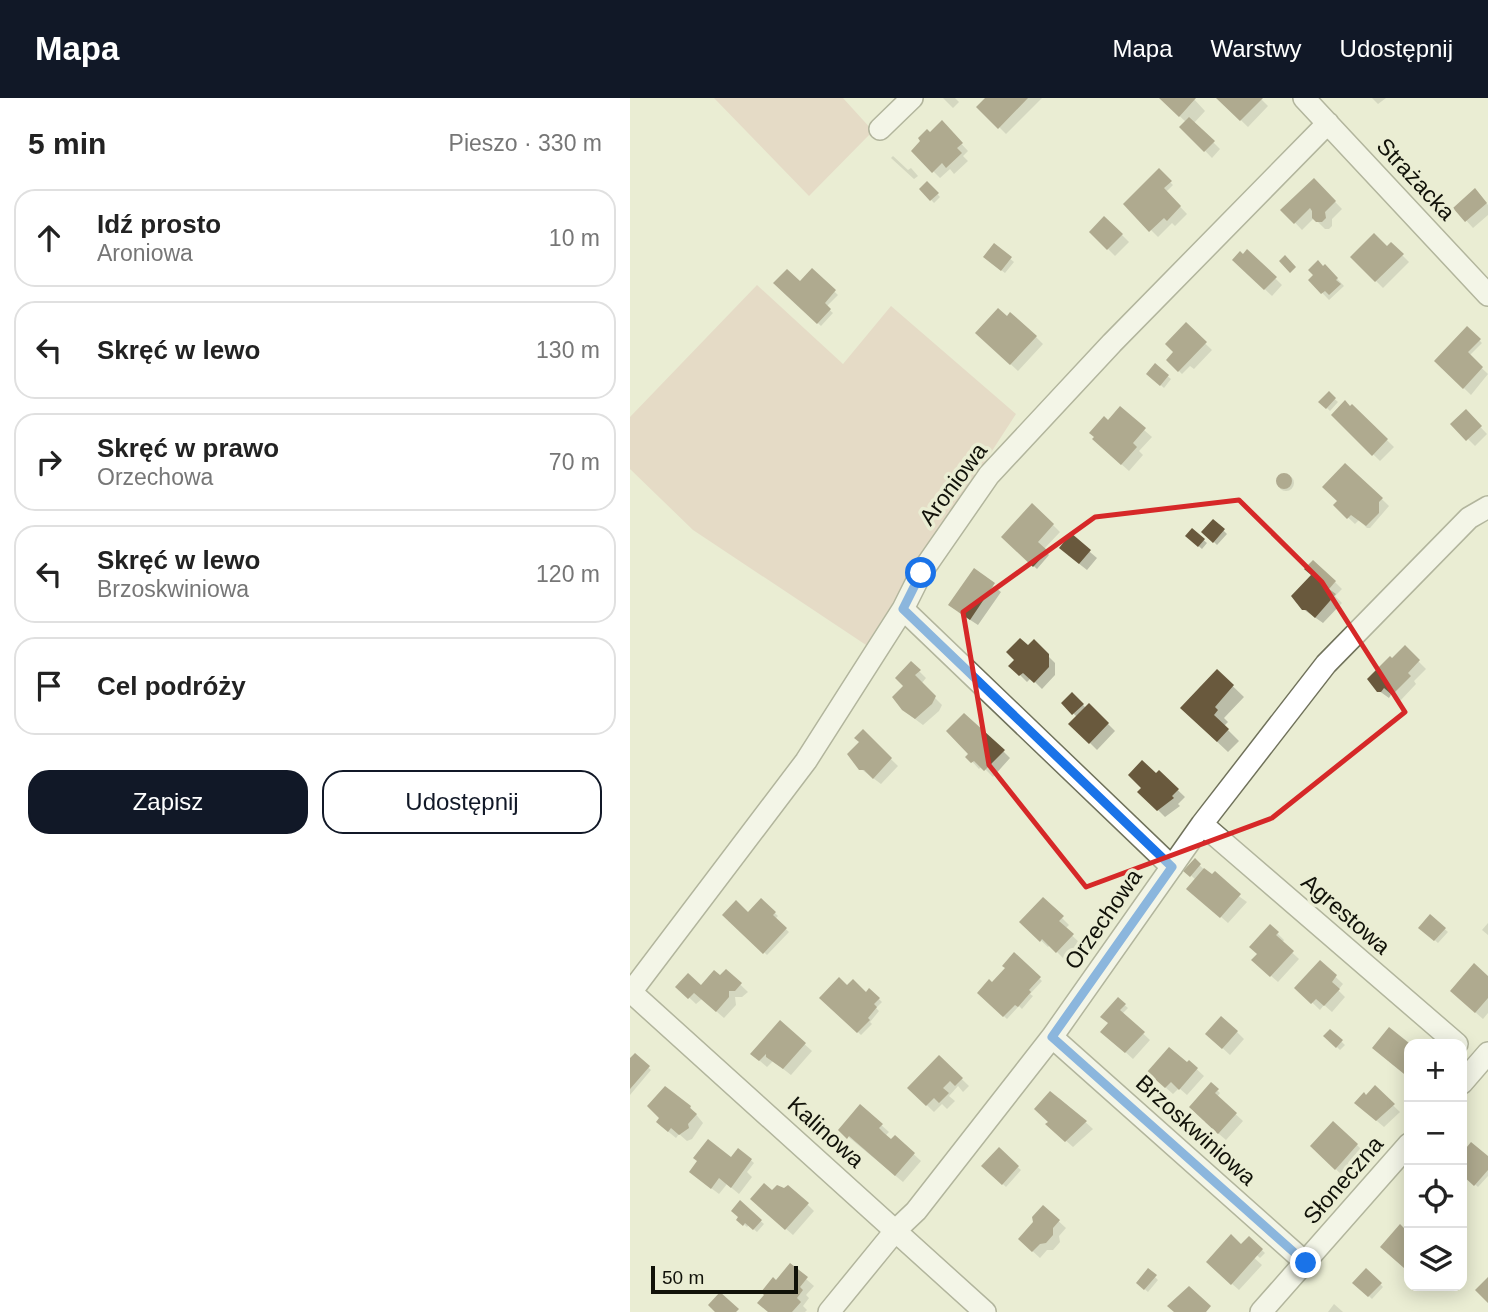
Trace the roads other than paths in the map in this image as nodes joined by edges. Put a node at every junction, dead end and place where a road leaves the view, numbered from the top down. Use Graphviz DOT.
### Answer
graph roads {
  1 [pos="912,98"];
  2 [pos="1304,98"];
  3 [pos="1328,123"];
  4 [pos="880,129"];
  5 [pos="1488,295"];
  6 [pos="1488,507"];
  7 [pos="903,609"];
  8 [pos="1202,824"];
  9 [pos="1172,867"];
  10 [pos="631,992"];
  11 [pos="1052,1037"];
  12 [pos="1451,1039"];
  13 [pos="1467,1050"];
  14 [pos="1483,1058"];
  15 [pos="1467,1077"];
  16 [pos="1404,1150"];
  17 [pos="896,1230"];
  18 [pos="1306,1263"];
  19 [pos="830,1312"];
  20 [pos="985,1312"];
  21 [pos="1261,1312"];
  1 -- 4 [label="street"];
  2 -- 3 [label="street, Strażacka"];
  3 -- 5 [label="street, Strażacka"];
  3 -- 7 [label="street, Aroniowa"];
  6 -- 8 [label="street, Orzechowa"];
  7 -- 9 [label="street"];
  7 -- 10 [label="street, Aroniowa"];
  8 -- 9 [label="street, Orzechowa"];
  8 -- 12 [label="street, Agrestowa"];
  9 -- 11 [label="street, Orzechowa"];
  10 -- 17 [label="street, Kalinowa"];
  11 -- 17 [label="street, Orzechowa"];
  11 -- 18 [label="street, Brzoskwiniowa"];
  13 -- 14 [label="street"];
  14 -- 15 [label="street"];
  16 -- 18 [label="street, Słoneczna"];
  17 -- 19 [label="street, Orzechowa"];
  17 -- 20 [label="street, Kalinowa"];
  18 -- 21 [label="street, Słoneczna"];
}
